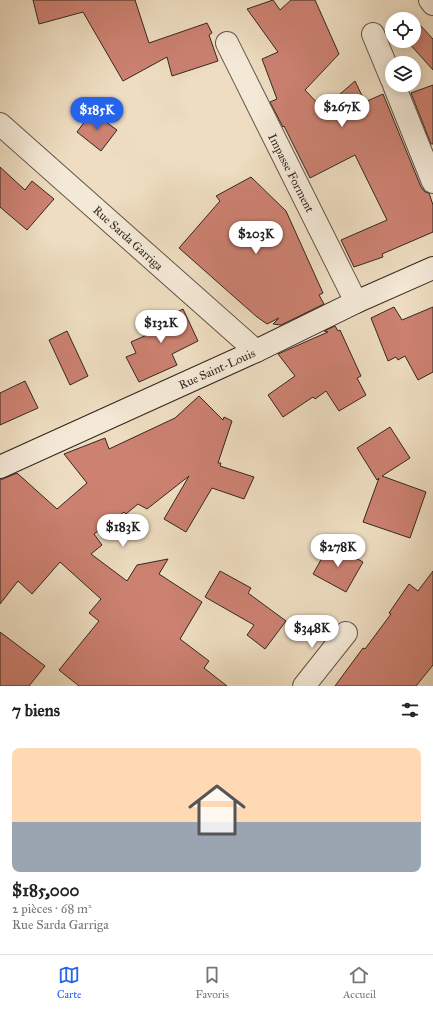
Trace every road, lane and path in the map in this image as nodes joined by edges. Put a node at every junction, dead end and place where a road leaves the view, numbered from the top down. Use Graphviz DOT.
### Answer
graph roads {
  1 [pos="430,0"];
  2 [pos="433,4"];
  3 [pos="374,34"];
  4 [pos="226,43"];
  5 [pos="385,62"];
  6 [pos="397,92"];
  7 [pos="0,124"];
  8 [pos="433,182"];
  9 [pos="433,268"];
  10 [pos="356,302"];
  11 [pos="256,352"];
  12 [pos="0,467"];
  13 [pos="346,633"];
  14 [pos="304,686"];
  1 -- 2 [label="street"];
  3 -- 5 [label="street"];
  4 -- 10 [label="street, Impasse Forment"];
  6 -- 8 [label="street"];
  7 -- 11 [label="street, Rue Sarda Garriga"];
  9 -- 10 [label="street, Rue Saint-Louis"];
  10 -- 11 [label="street, Rue Saint-Louis"];
  11 -- 12 [label="street, Rue Saint-Louis"];
  13 -- 14 [label="street"];
}
